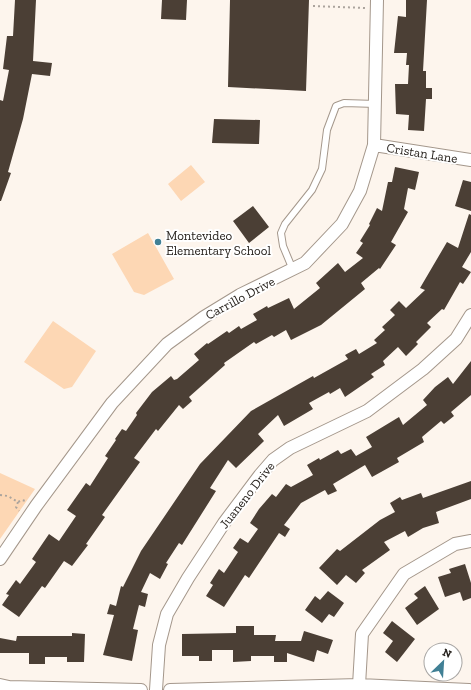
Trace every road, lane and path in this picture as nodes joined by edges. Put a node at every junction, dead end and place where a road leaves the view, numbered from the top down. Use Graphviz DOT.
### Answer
graph roads {
  1 [pos="377,4"];
  2 [pos="313,6"];
  3 [pos="376,104"];
  4 [pos="374,145"];
  5 [pos="471,160"];
  6 [pos="293,270"];
  7 [pos="471,315"];
  8 [pos="0,495"];
  9 [pos="36,506"];
  10 [pos="471,541"];
  11 [pos="0,559"];
  12 [pos="0,685"];
  13 [pos="360,686"];
  14 [pos="141,690"];
  15 [pos="156,690"];
  16 [pos="170,690"];
  17 [pos="469,690"];
  1 -- 2 [label="path"];
  1 -- 3 [label="street, Carrillo Drive"];
  3 -- 4 [label="street, Carrillo Drive"];
  3 -- 6 [label="lane"];
  4 -- 5 [label="street, Cristan Lane"];
  4 -- 6 [label="street, Carrillo Drive"];
  6 -- 9 [label="street, Carrillo Drive"];
  7 -- 15 [label="street, Juaneno Drive"];
  8 -- 9 [label="path"];
  9 -- 11 [label="street, Carrillo Drive"];
  10 -- 13 [label="street"];
  12 -- 14 [label="street"];
  13 -- 16 [label="street"];
  13 -- 17 [label="street"];
}
